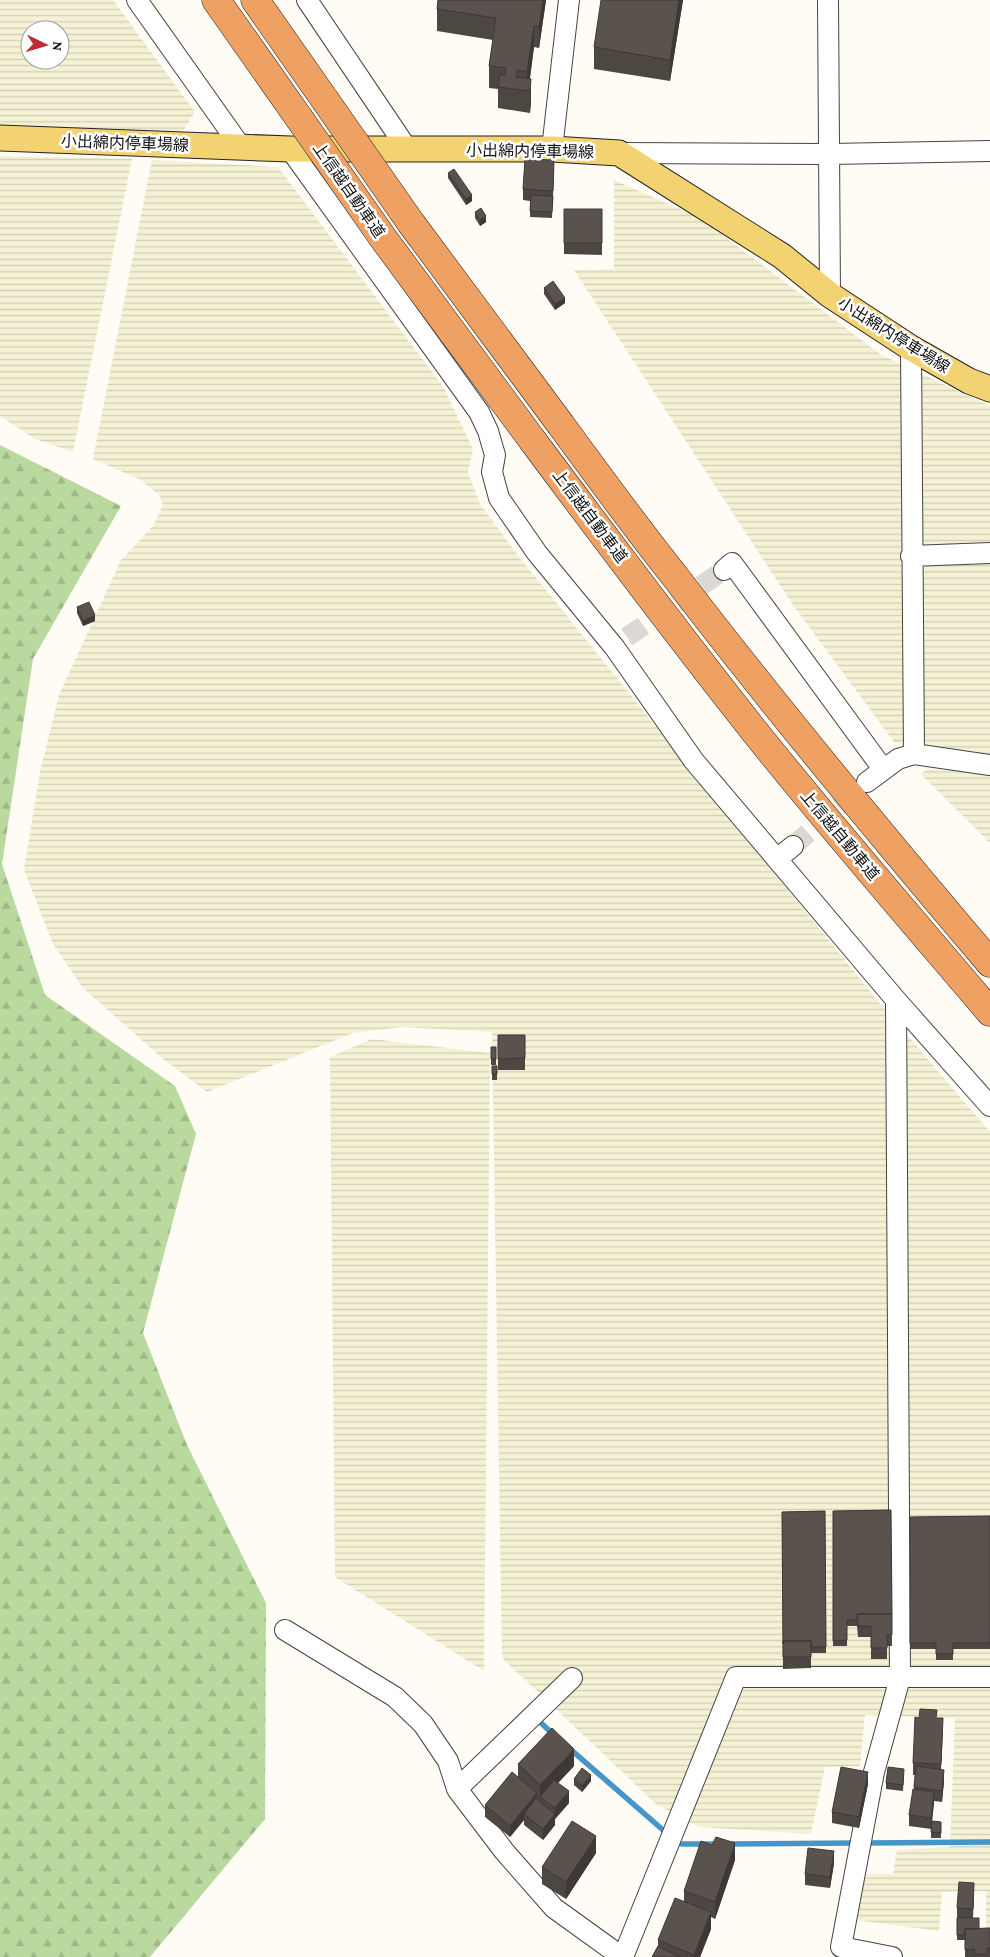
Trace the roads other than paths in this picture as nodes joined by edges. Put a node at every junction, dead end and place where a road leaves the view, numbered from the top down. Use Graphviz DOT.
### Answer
graph roads {
  1 [pos="138,0"];
  2 [pos="216,0"];
  3 [pos="255,0"];
  4 [pos="307,0"];
  5 [pos="569,0"];
  6 [pos="828,0"];
  7 [pos="0,138"];
  8 [pos="241,147"];
  9 [pos="290,149"];
  10 [pos="552,149"];
  11 [pos="408,150"];
  12 [pos="990,151"];
  13 [pos="619,153"];
  14 [pos="830,154"];
  15 [pos="830,295"];
  16 [pos="911,348"];
  17 [pos="990,389"];
  18 [pos="990,553"];
  19 [pos="911,556"];
  20 [pos="724,570"];
  21 [pos="914,754"];
  22 [pos="990,765"];
  23 [pos="883,769"];
  24 [pos="867,782"];
  25 [pos="793,846"];
  26 [pos="777,859"];
  27 [pos="990,963"];
  28 [pos="896,1000"];
  29 [pos="990,1012"];
  30 [pos="990,1106"];
  31 [pos="285,1630"];
  32 [pos="990,1677"];
  33 [pos="572,1678"];
  34 [pos="900,1678"];
  35 [pos="457,1788"];
  36 [pos="840,1952"];
  37 [pos="623,1957"];
  38 [pos="892,1957"];
  1 -- 8 [label="street"];
  2 -- 29 [label="highway, 上信越自動車道, bridge"];
  3 -- 27 [label="highway, 上信越自動車道, bridge"];
  4 -- 11 [label="street"];
  5 -- 10 [label="street"];
  6 -- 14 [label="street"];
  7 -- 8 [label="main road, 小出綿内停車場線"];
  8 -- 9 [label="main road, 小出綿内停車場線"];
  9 -- 11 [label="main road, 小出綿内停車場線"];
  9 -- 26 [label="street"];
  10 -- 11 [label="main road, 小出綿内停車場線"];
  10 -- 13 [label="main road, 小出綿内停車場線"];
  12 -- 14 [label="street"];
  13 -- 14 [label="street"];
  13 -- 15 [label="main road, 小出綿内停車場線"];
  14 -- 15 [label="street"];
  15 -- 16 [label="main road, 小出綿内停車場線"];
  16 -- 17 [label="main road, 小出綿内停車場線"];
  16 -- 19 [label="street"];
  18 -- 19 [label="street"];
  19 -- 21 [label="street"];
  20 -- 23 [label="street"];
  21 -- 22 [label="street"];
  21 -- 23 [label="street"];
  23 -- 24 [label="street"];
  25 -- 26 [label="street"];
  26 -- 28 [label="street"];
  28 -- 30 [label="street"];
  28 -- 34 [label="street"];
  31 -- 35 [label="street"];
  32 -- 34 [label="street"];
  33 -- 35 [label="street"];
  34 -- 36 [label="street"];
  34 -- 37 [label="street"];
  35 -- 37 [label="street"];
  36 -- 38 [label="street"];
}
